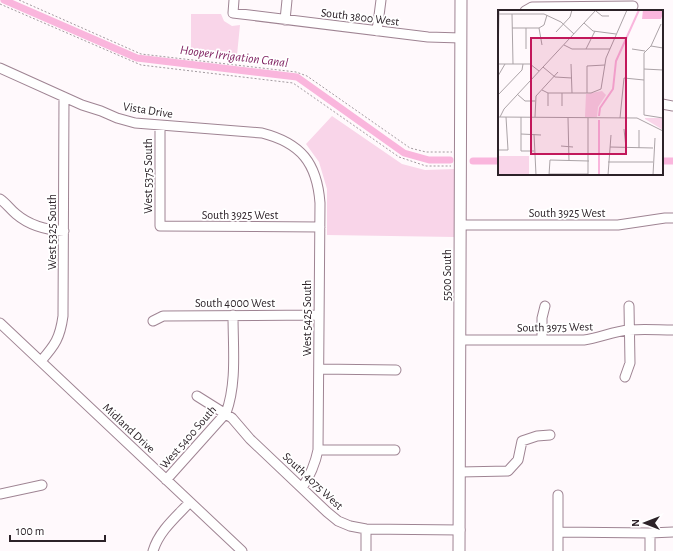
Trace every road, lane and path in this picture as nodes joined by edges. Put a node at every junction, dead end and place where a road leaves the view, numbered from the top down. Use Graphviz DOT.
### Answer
graph roads {
  1 [pos="19,0"];
  2 [pos="234,0"];
  3 [pos="288,0"];
  4 [pos="381,0"];
  5 [pos="461,0"];
  6 [pos="0,4"];
  7 [pos="633,6"];
  8 [pos="527,10"];
  9 [pos="285,20"];
  10 [pos="377,31"];
  11 [pos="461,38"];
  12 [pos="0,68"];
  13 [pos="64,97"];
  14 [pos="663,104"];
  15 [pos="673,106"];
  16 [pos="160,125"];
  17 [pos="298,149"];
  18 [pos="461,152"];
  19 [pos="461,166"];
  20 [pos="0,199"];
  21 [pos="673,218"];
  22 [pos="461,224"];
  23 [pos="160,226"];
  24 [pos="320,227"];
  25 [pos="64,231"];
  26 [pos="545,306"];
  27 [pos="629,306"];
  28 [pos="233,315"];
  29 [pos="319,315"];
  30 [pos="153,321"];
  31 [pos="0,323"];
  32 [pos="629,330"];
  33 [pos="673,330"];
  34 [pos="460,340"];
  35 [pos="542,340"];
  36 [pos="41,361"];
  37 [pos="319,370"];
  38 [pos="396,370"];
  39 [pos="625,378"];
  40 [pos="197,396"];
  41 [pos="226,414"];
  42 [pos="550,434"];
  43 [pos="318,450"];
  44 [pos="395,450"];
  45 [pos="460,472"];
  46 [pos="166,480"];
  47 [pos="42,485"];
  48 [pos="302,488"];
  49 [pos="0,494"];
  50 [pos="558,495"];
  51 [pos="190,502"];
  52 [pos="366,529"];
  53 [pos="460,530"];
  54 [pos="558,532"];
  55 [pos="673,532"];
  56 [pos="650,533"];
  57 [pos="153,551"];
  58 [pos="242,551"];
  59 [pos="366,551"];
  60 [pos="460,551"];
  61 [pos="558,551"];
  62 [pos="650,551"];
  1 -- 18 [label="path"];
  2 -- 9 [label="street, South 3800 West"];
  3 -- 9 [label="street"];
  4 -- 10 [label="street"];
  5 -- 11 [label="main road, 5500 South"];
  6 -- 19 [label="path"];
  7 -- 8 [label="street"];
  9 -- 10 [label="street, South 3800 West"];
  10 -- 11 [label="street, South 3800 West"];
  11 -- 18 [label="main road, 5500 South"];
  12 -- 13 [label="street, Vista Drive"];
  13 -- 16 [label="street, Vista Drive"];
  13 -- 25 [label="street, West 5325 South"];
  14 -- 15 [label="street"];
  16 -- 17 [label="street, Vista Drive"];
  16 -- 23 [label="street, West 5375 South"];
  17 -- 24 [label="street, West 5425 South"];
  18 -- 19 [label="main road, 5500 South"];
  19 -- 22 [label="main road, 5500 South"];
  20 -- 25 [label="street"];
  21 -- 22 [label="street, South 3925 West"];
  22 -- 34 [label="main road, 5500 South"];
  23 -- 24 [label="street, South 3925 West"];
  24 -- 29 [label="street, West 5425 South"];
  25 -- 36 [label="street, West 5325 South"];
  26 -- 35 [label="street"];
  27 -- 32 [label="street"];
  28 -- 29 [label="street, South 4000 West"];
  28 -- 30 [label="street, South 4000 West"];
  28 -- 41 [label="street, West 5400 South"];
  29 -- 37 [label="street, West 5425 South"];
  31 -- 36 [label="street, Midland Drive"];
  32 -- 33 [label="street, South 3975 West"];
  32 -- 35 [label="street, South 3975 West"];
  32 -- 39 [label="street"];
  34 -- 35 [label="street, South 3975 West"];
  34 -- 45 [label="main road, 5500 South"];
  36 -- 46 [label="street, Midland Drive"];
  37 -- 38 [label="street"];
  37 -- 43 [label="street, West 5425 South"];
  40 -- 41 [label="street, South 4075 West"];
  41 -- 46 [label="street, West 5400 South"];
  41 -- 48 [label="street, South 4075 West"];
  42 -- 45 [label="street"];
  43 -- 44 [label="street"];
  43 -- 48 [label="street, West 5425 South"];
  45 -- 53 [label="main road, 5500 South"];
  46 -- 51 [label="street, Midland Drive"];
  47 -- 49 [label="street"];
  48 -- 52 [label="street, South 4075 West"];
  50 -- 54 [label="street"];
  51 -- 57 [label="street"];
  51 -- 58 [label="street, Midland Drive"];
  52 -- 53 [label="street, South 4075 West"];
  52 -- 59 [label="street"];
  53 -- 60 [label="main road, 5500 South"];
  54 -- 56 [label="street"];
  54 -- 61 [label="street"];
  55 -- 56 [label="street"];
  56 -- 62 [label="street"];
}
